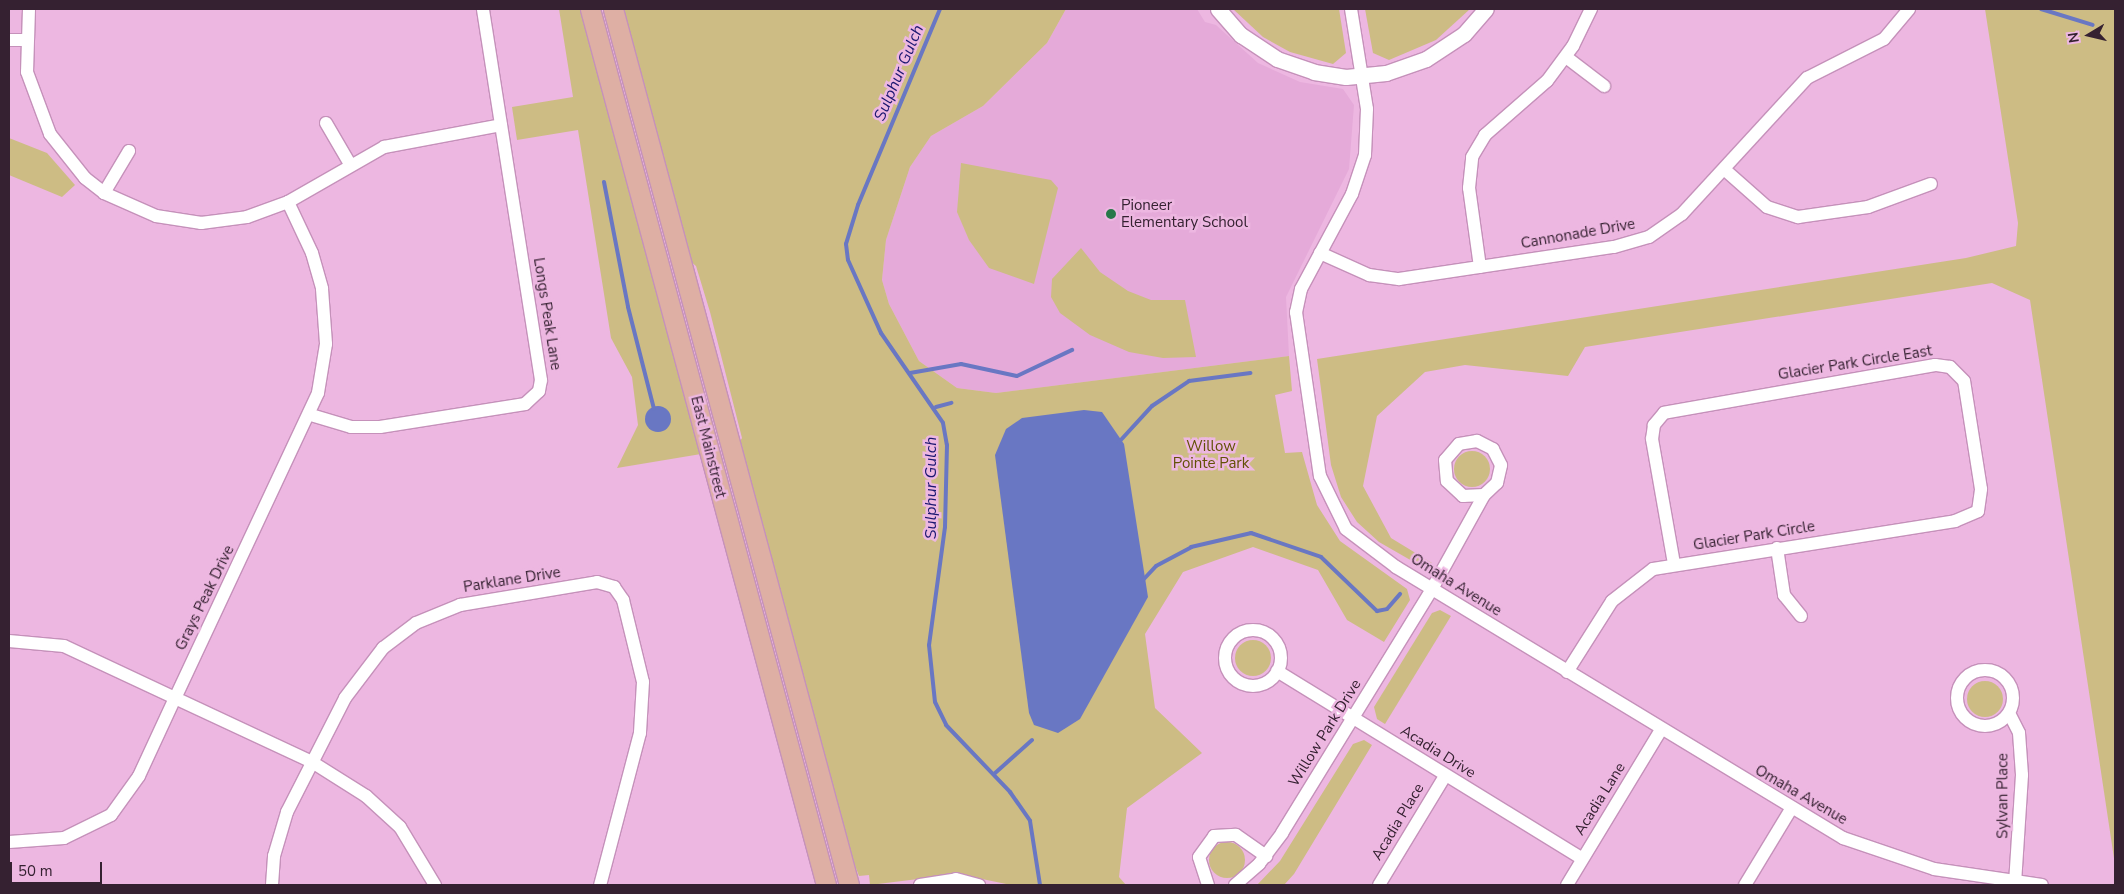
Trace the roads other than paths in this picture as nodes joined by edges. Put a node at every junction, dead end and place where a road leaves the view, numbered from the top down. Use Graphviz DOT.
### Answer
graph roads {
  1 [pos="30,9"];
  2 [pos="483,9"];
  3 [pos="590,9"];
  4 [pos="613,9"];
  5 [pos="1218,9"];
  6 [pos="1351,9"];
  7 [pos="1486,9"];
  8 [pos="1591,9"];
  9 [pos="1909,10"];
  10 [pos="9,40"];
  11 [pos="25,40"];
  12 [pos="1566,57"];
  13 [pos="1364,76"];
  14 [pos="1604,86"];
  15 [pos="326,123"];
  16 [pos="501,126"];
  17 [pos="129,151"];
  18 [pos="350,164"];
  19 [pos="1724,169"];
  20 [pos="1932,184"];
  21 [pos="104,193"];
  22 [pos="288,202"];
  23 [pos="1320,253"];
  24 [pos="1480,267"];
  25 [pos="311,414"];
  26 [pos="1484,495"];
  27 [pos="1982,498"];
  28 [pos="1777,548"];
  29 [pos="1674,564"];
  30 [pos="1432,589"];
  31 [pos="1801,616"];
  32 [pos="9,641"];
  33 [pos="1277,671"];
  34 [pos="1567,672"];
  35 [pos="175,698"];
  36 [pos="2009,713"];
  37 [pos="1352,719"];
  38 [pos="1661,730"];
  39 [pos="312,762"];
  40 [pos="1445,776"];
  41 [pos="1791,809"];
  42 [pos="9,842"];
  43 [pos="1266,856"];
  44 [pos="1582,860"];
  45 [pos="2015,883"];
  46 [pos="272,885"];
  47 [pos="435,885"];
  48 [pos="600,885"];
  49 [pos="826,885"];
  50 [pos="849,885"];
  51 [pos="920,885"];
  52 [pos="979,885"];
  53 [pos="1208,885"];
  54 [pos="1235,885"];
  55 [pos="1379,885"];
  56 [pos="1566,885"];
  57 [pos="1745,885"];
  58 [pos="2042,885"];
  1 -- 11 [label="street"];
  2 -- 16 [label="street, Longs Peak Lane"];
  3 -- 49 [label="main road, East Mainstreet"];
  4 -- 50 [label="main road, East Mainstreet"];
  5 -- 13 [label="street"];
  6 -- 13 [label="street, Omaha Avenue"];
  7 -- 13 [label="street"];
  8 -- 12 [label="street"];
  9 -- 19 [label="street, Cannonade Drive"];
  10 -- 11 [label="street"];
  11 -- 21 [label="street"];
  12 -- 14 [label="street"];
  12 -- 24 [label="street"];
  13 -- 23 [label="street, Omaha Avenue"];
  15 -- 18 [label="street"];
  16 -- 18 [label="street"];
  16 -- 25 [label="street, Longs Peak Lane"];
  17 -- 21 [label="street"];
  18 -- 22 [label="street"];
  19 -- 20 [label="street"];
  19 -- 24 [label="street, Cannonade Drive"];
  21 -- 22 [label="street"];
  22 -- 25 [label="street, Grays Peak Drive"];
  23 -- 24 [label="street, Cannonade Drive"];
  23 -- 30 [label="street, Omaha Avenue"];
  25 -- 35 [label="street, Grays Peak Drive"];
  26 -- 26 [label="street"];
  26 -- 30 [label="street, Willow Park Drive"];
  27 -- 28 [label="street, Glacier Park Circle"];
  27 -- 29 [label="street, Glacier Park Circle East"];
  28 -- 29 [label="street, Glacier Park Circle"];
  28 -- 31 [label="street"];
  29 -- 34 [label="street, Glacier Park Circle"];
  30 -- 34 [label="street, Omaha Avenue"];
  30 -- 37 [label="street, Willow Park Drive"];
  32 -- 35 [label="street"];
  33 -- 33 [label="street"];
  33 -- 37 [label="street, Acadia Drive"];
  34 -- 38 [label="street, Omaha Avenue"];
  35 -- 39 [label="street"];
  35 -- 42 [label="street, Grays Peak Drive"];
  36 -- 36 [label="street, Sylvan Place"];
  36 -- 45 [label="street, Sylvan Place"];
  37 -- 40 [label="street, Acadia Drive"];
  37 -- 43 [label="street, Willow Park Drive"];
  38 -- 41 [label="street, Omaha Avenue"];
  38 -- 44 [label="street, Acadia Lane"];
  39 -- 46 [label="street, Parklane Drive"];
  39 -- 47 [label="street"];
  39 -- 48 [label="street, Parklane Drive"];
  40 -- 44 [label="street, Acadia Drive"];
  40 -- 55 [label="street, Acadia Place"];
  41 -- 45 [label="street, Omaha Avenue"];
  41 -- 57 [label="street"];
  43 -- 53 [label="street"];
  43 -- 54 [label="street, Willow Park Drive"];
  44 -- 56 [label="street, Acadia Lane"];
  45 -- 58 [label="street, Omaha Avenue"];
  51 -- 52 [label="street"];
}
